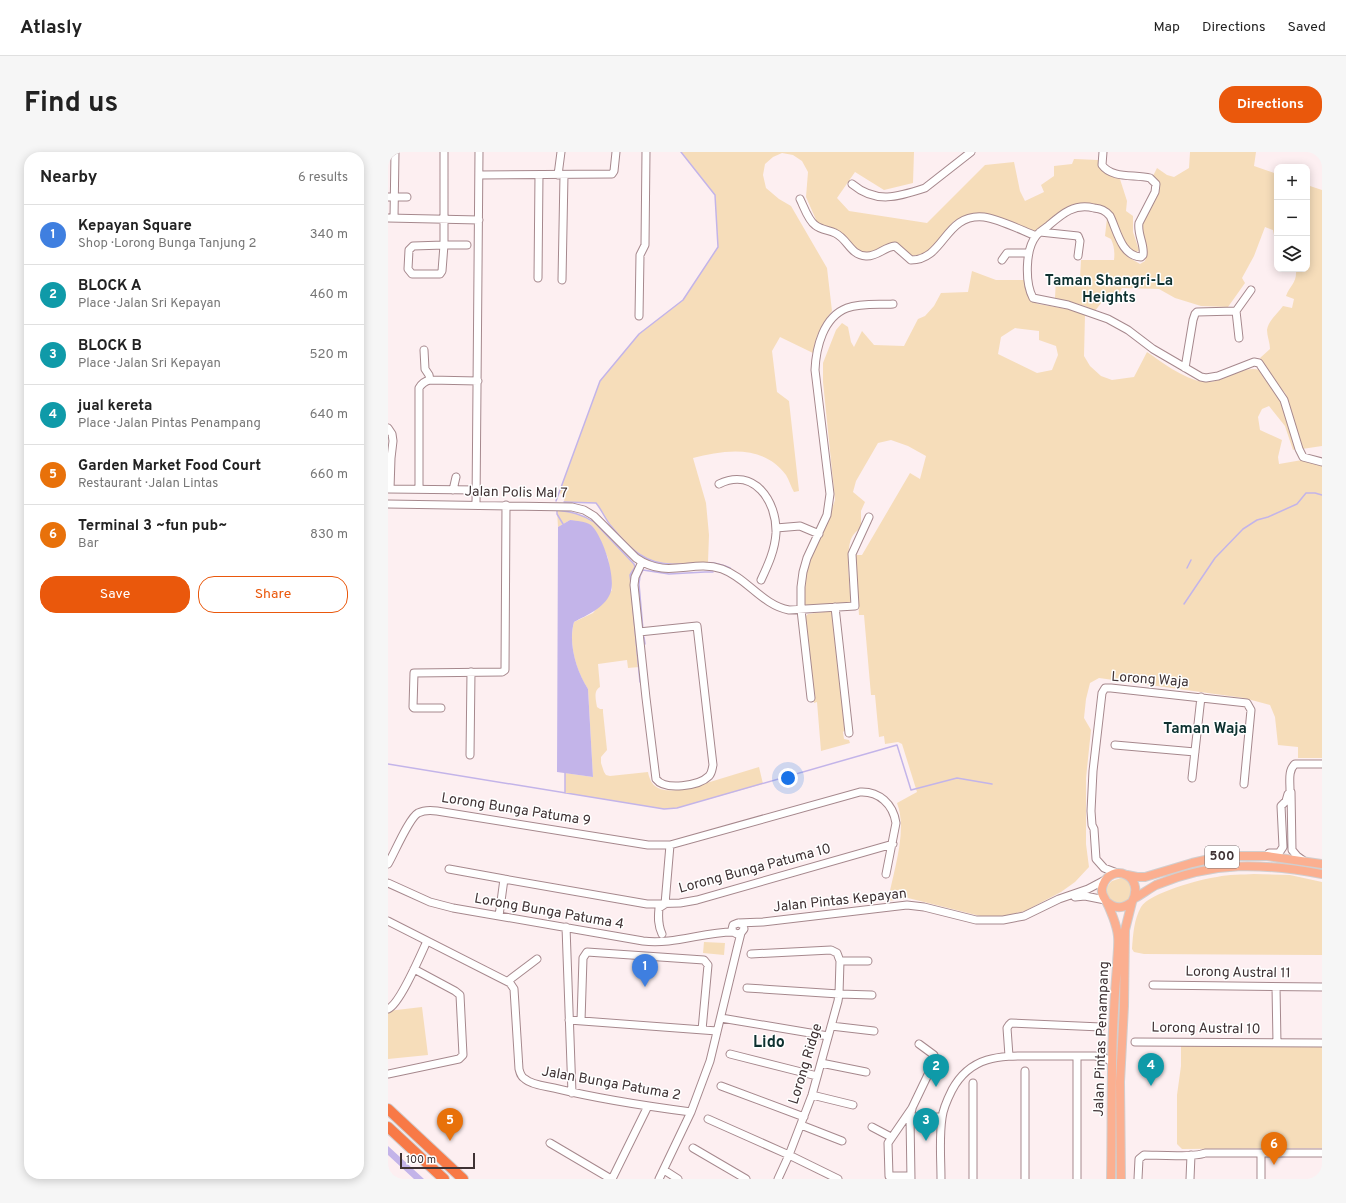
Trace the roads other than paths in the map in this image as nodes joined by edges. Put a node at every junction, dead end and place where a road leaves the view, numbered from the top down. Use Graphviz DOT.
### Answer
graph roads {
  1 [pos="395,152"];
  2 [pos="444,152"];
  3 [pos="479,152"];
  4 [pos="560,152"];
  5 [pos="616,152"];
  6 [pos="646,152"];
  7 [pos="971,152"];
  8 [pos="1103,152"];
  9 [pos="538,174"];
  10 [pos="479,175"];
  11 [pos="561,175"];
  12 [pos="852,184"];
  13 [pos="391,197"];
  14 [pos="407,198"];
  15 [pos="800,199"];
  16 [pos="391,218"];
  17 [pos="444,219"];
  18 [pos="479,220"];
  19 [pos="1038,234"];
  20 [pos="444,245"];
  21 [pos="468,245"];
  22 [pos="1029,253"];
  23 [pos="1078,256"];
  24 [pos="1002,260"];
  25 [pos="538,278"];
  26 [pos="562,280"];
  27 [pos="1251,290"];
  28 [pos="893,304"];
  29 [pos="1236,311"];
  30 [pos="639,316"];
  31 [pos="1239,338"];
  32 [pos="424,350"];
  33 [pos="1185,368"];
  34 [pos="430,380"];
  35 [pos="478,381"];
  36 [pos="388,428"];
  37 [pos="1322,462"];
  38 [pos="456,477"];
  39 [pos="719,484"];
  40 [pos="389,489"];
  41 [pos="419,489"];
  42 [pos="453,490"];
  43 [pos="477,490"];
  44 [pos="388,504"];
  45 [pos="476,505"];
  46 [pos="506,505"];
  47 [pos="869,517"];
  48 [pos="776,528"];
  49 [pos="819,534"];
  50 [pos="642,562"];
  51 [pos="761,580"];
  52 [pos="835,607"];
  53 [pos="801,610"];
  54 [pos="639,632"];
  55 [pos="471,672"];
  56 [pos="1201,697"];
  57 [pos="811,698"];
  58 [pos="441,708"];
  59 [pos="849,733"];
  60 [pos="1115,745"];
  61 [pos="1195,752"];
  62 [pos="470,755"];
  63 [pos="1322,764"];
  64 [pos="1192,778"];
  65 [pos="1244,784"];
  66 [pos="1290,790"];
  67 [pos="1290,814"];
  68 [pos="1281,815"];
  69 [pos="1092,824"];
  70 [pos="893,844"];
  71 [pos="1291,844"];
  72 [pos="670,845"];
  73 [pos="1282,845"];
  74 [pos="1267,856"];
  75 [pos="1304,861"];
  76 [pos="388,864"];
  77 [pos="1322,864"];
  78 [pos="449,869"];
  79 [pos="886,874"];
  80 [pos="1121,874"];
  81 [pos="1322,874"];
  82 [pos="504,879"];
  83 [pos="1106,879"];
  84 [pos="388,883"];
  85 [pos="1058,899"];
  86 [pos="1134,900"];
  87 [pos="1106,901"];
  88 [pos="665,904"];
  89 [pos="499,916"];
  90 [pos="388,921"];
  91 [pos="763,922"];
  92 [pos="737,923"];
  93 [pos="566,927"];
  94 [pos="738,932"];
  95 [pos="662,934"];
  96 [pos="710,934"];
  97 [pos="427,941"];
  98 [pos="751,954"];
  99 [pos="537,959"];
  100 [pos="840,961"];
  101 [pos="868,961"];
  102 [pos="414,969"];
  103 [pos="508,981"];
  104 [pos="1153,985"];
  105 [pos="1276,987"];
  106 [pos="1322,987"];
  107 [pos="747,988"];
  108 [pos="839,994"];
  109 [pos="872,995"];
  110 [pos="388,1009"];
  111 [pos="721,1018"];
  112 [pos="569,1020"];
  113 [pos="581,1021"];
  114 [pos="831,1026"];
  115 [pos="1101,1027"];
  116 [pos="702,1030"];
  117 [pos="717,1031"];
  118 [pos="874,1031"];
  119 [pos="828,1036"];
  120 [pos="1135,1042"];
  121 [pos="1277,1043"];
  122 [pos="919,1044"];
  123 [pos="1322,1044"];
  124 [pos="1112,1050"];
  125 [pos="730,1054"];
  126 [pos="1009,1056"];
  127 [pos="1077,1056"];
  128 [pos="1095,1056"];
  129 [pos="1112,1062"];
  130 [pos="821,1063"];
  131 [pos="1024,1071"];
  132 [pos="866,1072"];
  133 [pos="388,1074"];
  134 [pos="817,1076"];
  135 [pos="973,1083"];
  136 [pos="1116,1084"];
  137 [pos="721,1086"];
  138 [pos="572,1093"];
  139 [pos="812,1094"];
  140 [pos="853,1105"];
  141 [pos="648,1106"];
  142 [pos="388,1109"];
  143 [pos="690,1112"];
  144 [pos="911,1112"];
  145 [pos="804,1117"];
  146 [pos="942,1117"];
  147 [pos="708,1119"];
  148 [pos="801,1125"];
  149 [pos="388,1127"];
  150 [pos="872,1127"];
  151 [pos="891,1137"];
  152 [pos="842,1141"];
  153 [pos="550,1143"];
  154 [pos="693,1148"];
  155 [pos="1261,1153"];
  156 [pos="1322,1153"];
  157 [pos="789,1155"];
  158 [pos="1191,1155"];
  159 [pos="664,1170"];
  160 [pos="911,1178"];
  161 [pos="444,1179"];
  162 [pos="463,1179"];
  163 [pos="612,1179"];
  164 [pos="659,1179"];
  165 [pos="678,1179"];
  166 [pos="746,1179"];
  167 [pos="778,1179"];
  168 [pos="838,1179"];
  169 [pos="941,1179"];
  170 [pos="974,1179"];
  171 [pos="1025,1179"];
  172 [pos="1078,1179"];
  173 [pos="1111,1179"];
  174 [pos="1120,1179"];
  175 [pos="1138,1179"];
  176 [pos="1190,1179"];
  177 [pos="1261,1179"];
  1 -- 13 [label="street"];
  2 -- 17 [label="street"];
  3 -- 10 [label="street"];
  4 -- 11 [label="street"];
  5 -- 11 [label="street"];
  6 -- 30 [label="street"];
  7 -- 12 [label="street"];
  8 -- 19 [label="street"];
  9 -- 10 [label="street"];
  9 -- 11 [label="street"];
  9 -- 25 [label="street"];
  10 -- 18 [label="street"];
  11 -- 26 [label="street"];
  13 -- 14 [label="street"];
  13 -- 16 [label="street"];
  15 -- 19 [label="street"];
  16 -- 17 [label="street"];
  17 -- 18 [label="street"];
  17 -- 20 [label="street"];
  18 -- 35 [label="street"];
  19 -- 22 [label="street"];
  19 -- 23 [label="street"];
  20 -- 20 [label="street"];
  20 -- 21 [label="street"];
  22 -- 24 [label="street"];
  22 -- 33 [label="street"];
  27 -- 29 [label="street"];
  28 -- 49 [label="street"];
  29 -- 31 [label="street"];
  29 -- 33 [label="street"];
  32 -- 34 [label="street"];
  33 -- 37 [label="street"];
  34 -- 35 [label="street"];
  34 -- 41 [label="street"];
  35 -- 43 [label="street"];
  36 -- 40 [label="street"];
  38 -- 42 [label="street"];
  39 -- 48 [label="street"];
  40 -- 41 [label="street"];
  41 -- 42 [label="street"];
  42 -- 43 [label="street"];
  43 -- 45 [label="street"];
  44 -- 45 [label="street, Jalan Polis Mal 7"];
  45 -- 46 [label="street, Jalan Polis Mal 7"];
  46 -- 50 [label="street, Jalan Polis Mal 7"];
  46 -- 55 [label="street"];
  47 -- 52 [label="street, Jalan Polis Mal 7"];
  48 -- 49 [label="street"];
  48 -- 51 [label="street"];
  49 -- 53 [label="street"];
  50 -- 53 [label="street, Jalan Polis Mal 7"];
  50 -- 54 [label="street"];
  52 -- 53 [label="street, Jalan Polis Mal 7"];
  52 -- 59 [label="street"];
  53 -- 57 [label="street"];
  54 -- 54 [label="street"];
  55 -- 58 [label="street"];
  55 -- 62 [label="street"];
  56 -- 61 [label="street"];
  56 -- 65 [label="street, Lorong Waja"];
  56 -- 69 [label="street, Lorong Waja"];
  60 -- 61 [label="street"];
  61 -- 64 [label="street"];
  63 -- 66 [label="street"];
  66 -- 67 [label="street"];
  66 -- 68 [label="street"];
  67 -- 68 [label="street"];
  67 -- 71 [label="street"];
  68 -- 73 [label="street"];
  69 -- 80 [label="street, Lorong Waja"];
  69 -- 83 [label="street, Lorong Waja"];
  70 -- 72 [label="street, Lorong Bunga Patuma 9"];
  70 -- 79 [label="street, Lorong Bunga Patuma 9"];
  70 -- 88 [label="street, Lorong Bunga Patuma 10"];
  71 -- 73 [label="street"];
  71 -- 75 [label="street"];
  72 -- 76 [label="street, Lorong Bunga Patuma 9"];
  72 -- 88 [label="street"];
  73 -- 74 [label="street"];
  74 -- 75 [label="main road, 500"];
  74 -- 80 [label="main road, 500"];
  75 -- 77 [label="main road, 500"];
  78 -- 82 [label="street, Lorong Bunga Patuma 10"];
  80 -- 83 [label="main road"];
  80 -- 86 [label="main road"];
  81 -- 86 [label="main road, 500"];
  82 -- 88 [label="street, Lorong Bunga Patuma 10"];
  82 -- 89 [label="street"];
  83 -- 85 [label="street, Jalan Pintas Kepayan"];
  83 -- 87 [label="main road"];
  84 -- 89 [label="street, Lorong Bunga Patuma 4"];
  85 -- 87 [label="street, Jalan Pintas Kepayan"];
  85 -- 91 [label="street, Jalan Pintas Kepayan"];
  86 -- 87 [label="main road, 500"];
  86 -- 136 [label="main road, Jalan Pintas Penampang"];
  87 -- 124 [label="main road, Jalan Pintas Penampang"];
  88 -- 95 [label="street"];
  89 -- 93 [label="street, Lorong Bunga Patuma 4"];
  90 -- 97 [label="street"];
  91 -- 92 [label="street, Jalan Pintas Kepayan"];
  91 -- 94 [label="street, Jalan Pintas Kepayan"];
  92 -- 94 [label="street"];
  92 -- 94 [label="street"];
  92 -- 96 [label="street, Jalan Pintas Kepayan"];
  93 -- 96 [label="street, Lorong Bunga Patuma 4"];
  93 -- 112 [label="street"];
  94 -- 96 [label="street, Jalan Pintas Kepayan"];
  94 -- 111 [label="street"];
  97 -- 102 [label="street"];
  97 -- 103 [label="street"];
  98 -- 100 [label="street, Lorong Ridge"];
  99 -- 103 [label="street"];
  100 -- 101 [label="street"];
  100 -- 108 [label="street, Lorong Ridge"];
  102 -- 110 [label="street"];
  102 -- 133 [label="street"];
  103 -- 138 [label="street, Jalan Bunga Patuma 2"];
  104 -- 105 [label="street, Lorong Austral 11"];
  105 -- 106 [label="street, Lorong Austral 11"];
  105 -- 121 [label="street, Lorong Austral 10"];
  107 -- 108 [label="street"];
  108 -- 109 [label="street"];
  108 -- 114 [label="street, Lorong Ridge"];
  111 -- 117 [label="street"];
  111 -- 119 [label="street"];
  112 -- 113 [label="street"];
  112 -- 138 [label="street"];
  113 -- 116 [label="street"];
  113 -- 116 [label="street"];
  114 -- 118 [label="street"];
  114 -- 119 [label="street, Lorong Ridge"];
  115 -- 126 [label="street"];
  116 -- 117 [label="street"];
  117 -- 143 [label="street"];
  119 -- 130 [label="street, Lorong Ridge"];
  120 -- 121 [label="street, Lorong Austral 10"];
  121 -- 123 [label="street, Lorong Austral 10"];
  122 -- 144 [label="street"];
  124 -- 128 [label="street"];
  124 -- 129 [label="main road, Jalan Pintas Penampang"];
  125 -- 134 [label="street"];
  126 -- 127 [label="street"];
  126 -- 146 [label="street"];
  127 -- 128 [label="street"];
  127 -- 172 [label="street"];
  128 -- 129 [label="street"];
  129 -- 136 [label="main road, Jalan Pintas Penampang"];
  130 -- 132 [label="street"];
  130 -- 134 [label="street, Lorong Ridge"];
  131 -- 171 [label="street"];
  134 -- 139 [label="street, Lorong Ridge"];
  135 -- 170 [label="street"];
  136 -- 173 [label="main road, Jalan Pintas Penampang"];
  136 -- 174 [label="main road, Jalan Pintas Penampang"];
  137 -- 145 [label="street"];
  138 -- 141 [label="street, Jalan Bunga Patuma 2"];
  139 -- 140 [label="street"];
  139 -- 145 [label="street, Lorong Ridge"];
  141 -- 143 [label="street, Jalan Bunga Patuma 2"];
  141 -- 163 [label="street"];
  142 -- 162 [label="highway"];
  143 -- 159 [label="street"];
  144 -- 146 [label="street"];
  144 -- 151 [label="street"];
  144 -- 160 [label="street"];
  145 -- 148 [label="street, Lorong Ridge"];
  146 -- 169 [label="street"];
  147 -- 157 [label="street"];
  148 -- 152 [label="street"];
  148 -- 157 [label="street, Lorong Ridge"];
  149 -- 161 [label="highway"];
  150 -- 151 [label="street"];
  151 -- 160 [label="street"];
  153 -- 163 [label="street"];
  154 -- 166 [label="street"];
  155 -- 156 [label="street"];
  155 -- 158 [label="street"];
  155 -- 177 [label="street"];
  157 -- 167 [label="street, Lorong Ridge"];
  157 -- 168 [label="street"];
  158 -- 175 [label="street"];
  158 -- 176 [label="street"];
  159 -- 164 [label="street"];
  159 -- 165 [label="street"];
}
